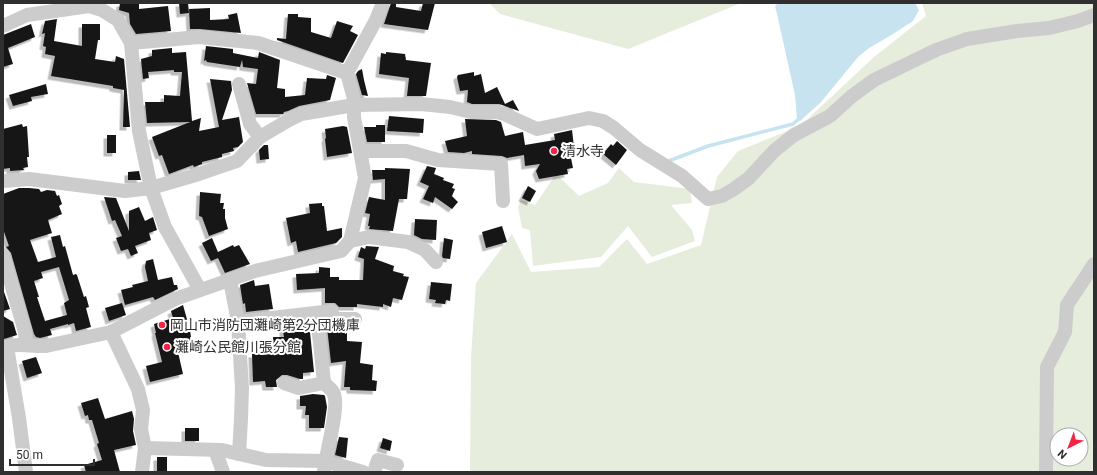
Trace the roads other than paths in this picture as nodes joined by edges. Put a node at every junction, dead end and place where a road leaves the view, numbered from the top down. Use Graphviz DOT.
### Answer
graph roads {
  1 [pos="383,3"];
  2 [pos="1094,15"];
  3 [pos="3,26"];
  4 [pos="131,43"];
  5 [pos="347,73"];
  6 [pos="239,84"];
  7 [pos="354,104"];
  8 [pos="258,135"];
  9 [pos="361,151"];
  10 [pos="3,182"];
  11 [pos="151,188"];
  12 [pos="503,201"];
  13 [pos="350,241"];
  14 [pos="3,255"];
  15 [pos="436,262"];
  16 [pos="1094,264"];
  17 [pos="230,280"];
  18 [pos="200,290"];
  19 [pos="316,313"];
  20 [pos="355,318"];
  21 [pos="238,322"];
  22 [pos="111,332"];
  23 [pos="26,344"];
  24 [pos="5,347"];
  25 [pos="324,383"];
  26 [pos="284,384"];
  27 [pos="144,448"];
  28 [pos="215,450"];
  29 [pos="239,454"];
  30 [pos="397,464"];
  31 [pos="325,467"];
  32 [pos="26,472"];
  33 [pos="142,472"];
  34 [pos="223,472"];
  35 [pos="363,472"];
  36 [pos="374,472"];
  37 [pos="1046,472"];
  1 -- 5 [label="street"];
  2 -- 7 [label="street"];
  3 -- 4 [label="street"];
  4 -- 5 [label="street"];
  4 -- 11 [label="street"];
  5 -- 7 [label="street"];
  6 -- 8 [label="street"];
  7 -- 8 [label="street"];
  7 -- 9 [label="street"];
  8 -- 11 [label="street"];
  9 -- 12 [label="street"];
  9 -- 13 [label="street"];
  10 -- 11 [label="street"];
  11 -- 18 [label="street"];
  13 -- 15 [label="street"];
  13 -- 17 [label="street"];
  14 -- 23 [label="street"];
  16 -- 37 [label="street"];
  17 -- 18 [label="street"];
  17 -- 21 [label="street"];
  18 -- 22 [label="street"];
  19 -- 20 [label="street"];
  19 -- 21 [label="street"];
  19 -- 25 [label="street"];
  21 -- 29 [label="street"];
  22 -- 23 [label="street"];
  22 -- 27 [label="street"];
  23 -- 24 [label="street"];
  24 -- 32 [label="street"];
  25 -- 26 [label="street"];
  25 -- 31 [label="street"];
  27 -- 28 [label="street"];
  27 -- 33 [label="street"];
  28 -- 29 [label="street"];
  28 -- 34 [label="street"];
  29 -- 31 [label="street"];
  30 -- 36 [label="street"];
  31 -- 35 [label="street"];
}
